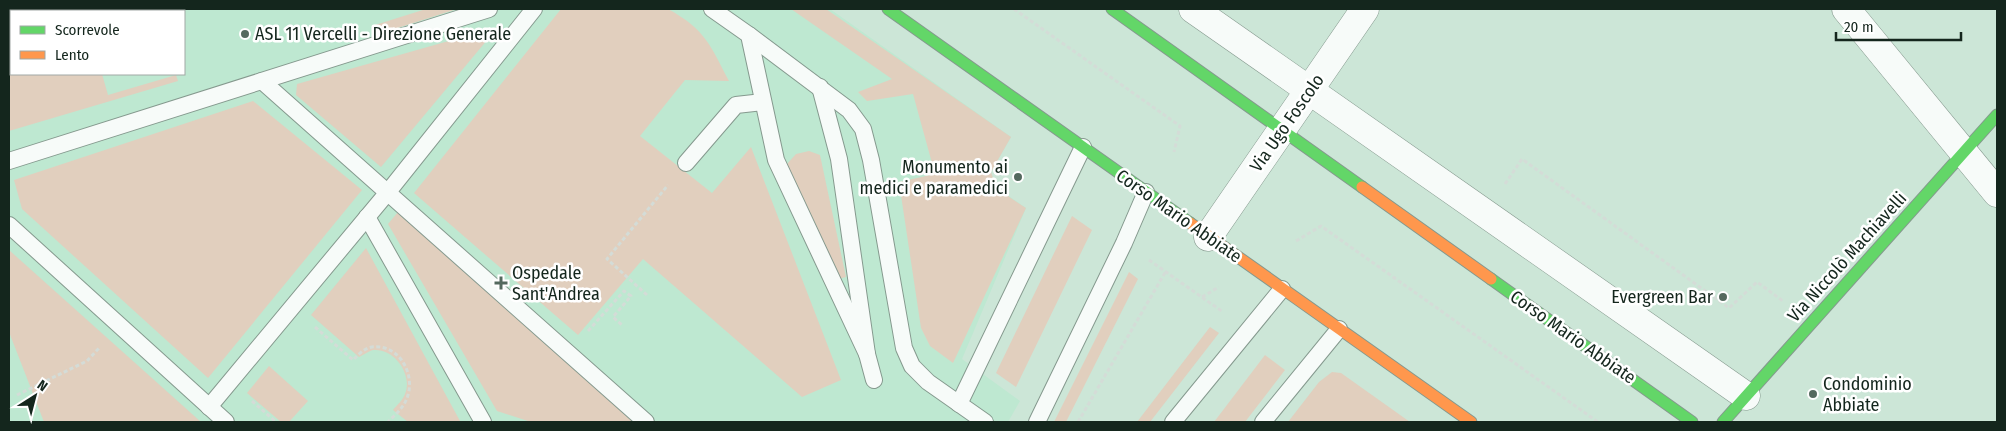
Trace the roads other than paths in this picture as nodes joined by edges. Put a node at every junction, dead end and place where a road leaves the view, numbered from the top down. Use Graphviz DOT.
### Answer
graph roads {
  1 [pos="489,9"];
  2 [pos="534,9"];
  3 [pos="712,9"];
  4 [pos="888,9"];
  5 [pos="1112,9"];
  6 [pos="1193,9"];
  7 [pos="1365,9"];
  8 [pos="1846,9"];
  9 [pos="749,35"];
  10 [pos="262,81"];
  11 [pos="820,87"];
  12 [pos="1310,90"];
  13 [pos="763,102"];
  14 [pos="1997,115"];
  15 [pos="1282,131"];
  16 [pos="1083,147"];
  17 [pos="1963,152"];
  18 [pos="9,161"];
  19 [pos="686,163"];
  20 [pos="388,192"];
  21 [pos="1146,192"];
  22 [pos="1997,194"];
  23 [pos="367,217"];
  24 [pos="9,224"];
  25 [pos="1208,237"];
  26 [pos="1282,288"];
  27 [pos="1339,329"];
  28 [pos="868,354"];
  29 [pos="874,380"];
  30 [pos="1746,396"];
  31 [pos="959,404"];
  32 [pos="209,407"];
  33 [pos="226,422"];
  34 [pos="483,422"];
  35 [pos="646,422"];
  36 [pos="985,422"];
  37 [pos="1037,422"];
  38 [pos="1173,422"];
  39 [pos="1263,422"];
  40 [pos="1472,422"];
  41 [pos="1692,422"];
  42 [pos="1723,422"];
  1 -- 10 [label="lane"];
  2 -- 20 [label="lane"];
  3 -- 9 [label="lane"];
  4 -- 16 [label="street, Corso Mario Abbiate"];
  5 -- 15 [label="street, Corso Mario Abbiate"];
  6 -- 12 [label="street"];
  7 -- 12 [label="street, Via Ugo Foscolo"];
  8 -- 17 [label="street"];
  9 -- 11 [label="lane"];
  9 -- 13 [label="lane"];
  10 -- 18 [label="lane"];
  10 -- 20 [label="lane"];
  11 -- 28 [label="lane"];
  11 -- 31 [label="lane"];
  12 -- 15 [label="street, Via Ugo Foscolo"];
  12 -- 30 [label="street"];
  13 -- 19 [label="lane"];
  13 -- 28 [label="lane"];
  14 -- 17 [label="street, Via Niccolò Machiavelli"];
  15 -- 25 [label="street, Via Ugo Foscolo"];
  15 -- 41 [label="street, Corso Mario Abbiate"];
  16 -- 21 [label="street, Corso Mario Abbiate"];
  16 -- 31 [label="lane"];
  17 -- 22 [label="street"];
  17 -- 30 [label="street, Via Niccolò Machiavelli"];
  20 -- 23 [label="lane"];
  20 -- 35 [label="lane"];
  21 -- 25 [label="street, Corso Mario Abbiate"];
  21 -- 37 [label="lane"];
  23 -- 32 [label="lane"];
  23 -- 34 [label="lane"];
  24 -- 32 [label="lane"];
  25 -- 26 [label="street, Corso Mario Abbiate"];
  26 -- 27 [label="street, Corso Mario Abbiate"];
  26 -- 38 [label="lane"];
  27 -- 39 [label="lane"];
  27 -- 40 [label="street, Corso Mario Abbiate"];
  28 -- 29 [label="lane"];
  30 -- 42 [label="street, Via Niccolò Machiavelli"];
  31 -- 36 [label="lane"];
  32 -- 33 [label="lane"];
}
